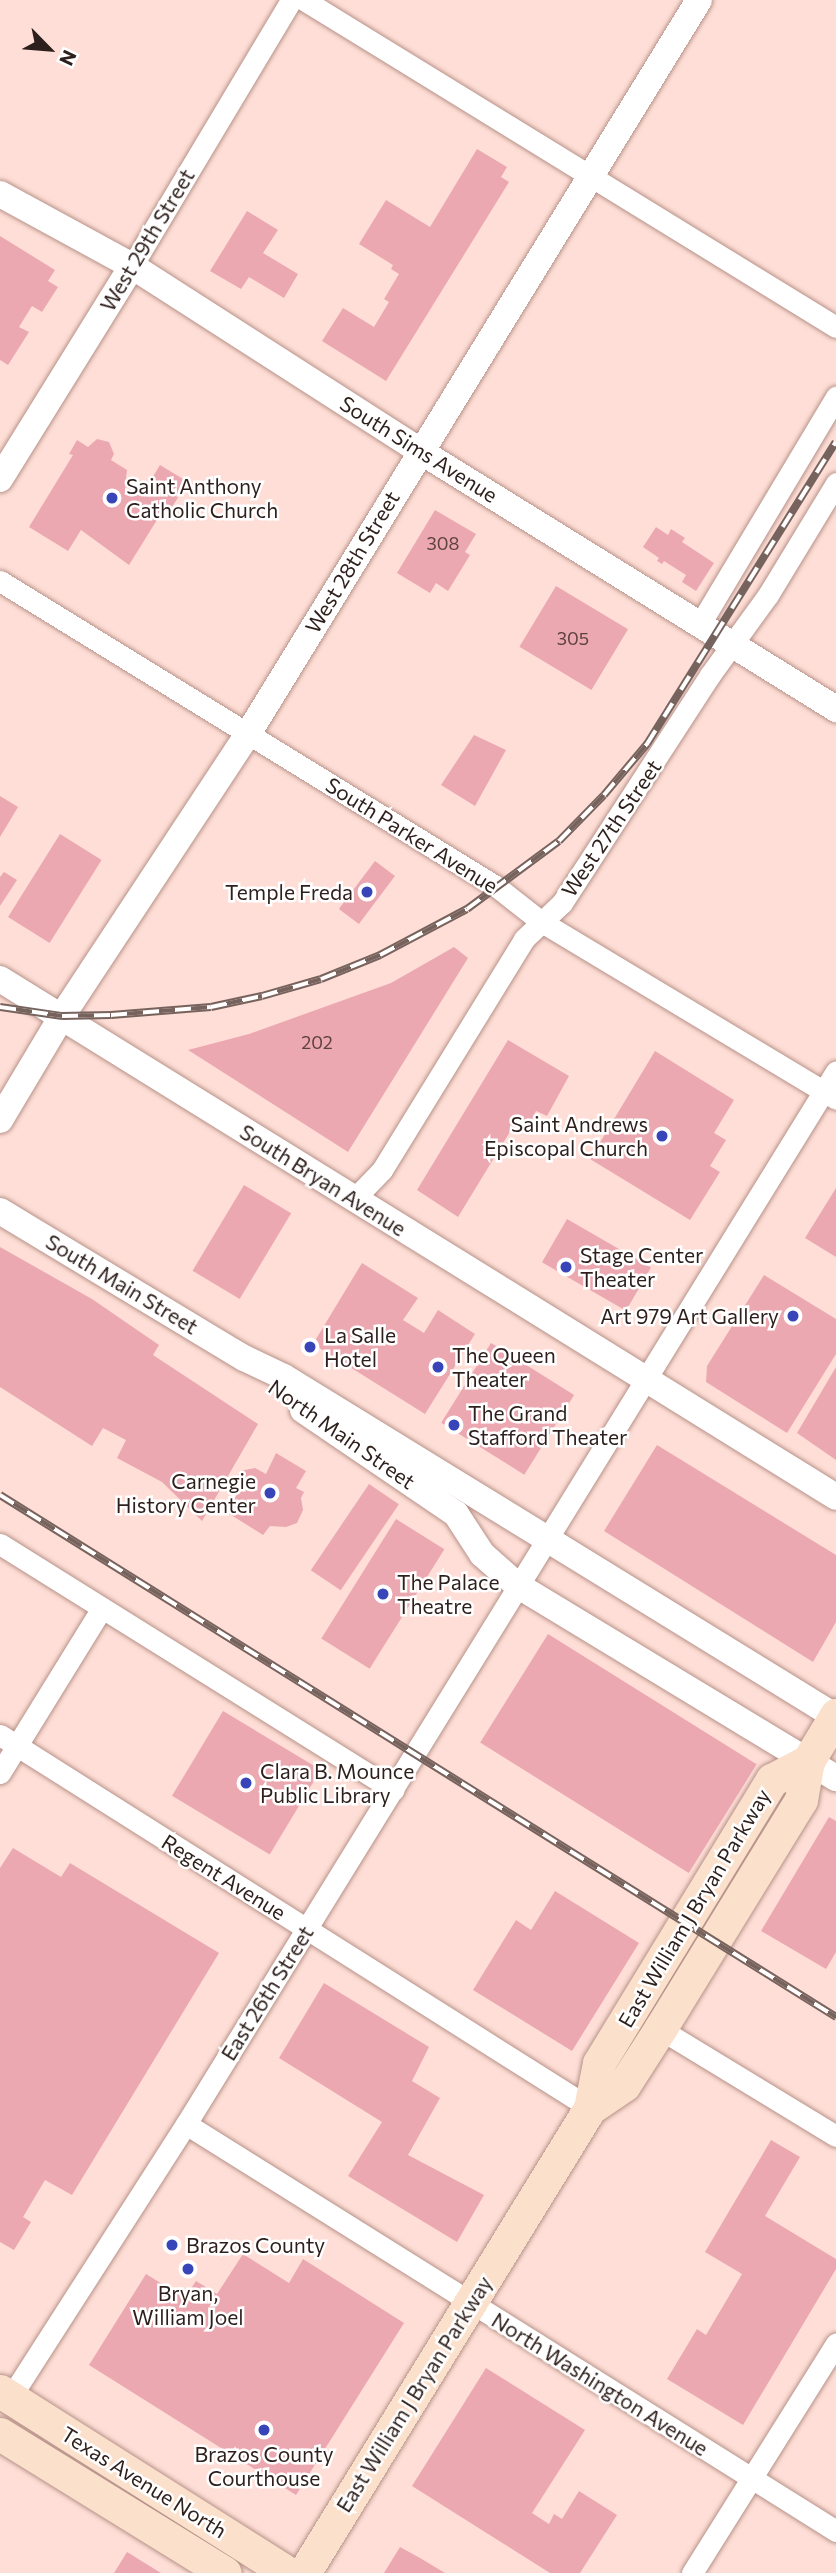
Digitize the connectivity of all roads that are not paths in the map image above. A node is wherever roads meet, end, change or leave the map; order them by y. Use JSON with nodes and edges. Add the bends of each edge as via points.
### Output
{"nodes":[{"id":1,"x":291,"y":0,"type":"edge"},
{"id":2,"x":304,"y":0,"type":"edge"},
{"id":3,"x":699,"y":0,"type":"edge"},
{"id":4,"x":592,"y":177,"type":"junction"},
{"id":5,"x":0,"y":194,"type":"edge"},
{"id":6,"x":132,"y":266,"type":"junction"},
{"id":7,"x":836,"y":327,"type":"edge"},
{"id":8,"x":836,"y":397,"type":"edge"},
{"id":9,"x":420,"y":451,"type":"junction"},
{"id":10,"x":0,"y":479,"type":"edge"},
{"id":11,"x":836,"y":483,"type":"edge"},
{"id":12,"x":0,"y":581,"type":"edge"},
{"id":13,"x":699,"y":624,"type":"junction"},
{"id":14,"x":731,"y":644,"type":"junction"},
{"id":15,"x":836,"y":709,"type":"edge"},
{"id":16,"x":248,"y":734,"type":"junction"},
{"id":17,"x":540,"y":921,"type":"junction"},
{"id":18,"x":0,"y":979,"type":"edge"},
{"id":19,"x":62,"y":1016,"type":"junction"},
{"id":20,"x":836,"y":1071,"type":"edge"},
{"id":21,"x":830,"y":1095,"type":"edge"},
{"id":22,"x":0,"y":1120,"type":"edge"},
{"id":23,"x":354,"y":1199,"type":"junction"},
{"id":24,"x":0,"y":1210,"type":"edge"},
{"id":25,"x":244,"y":1358,"type":"junction"},
{"id":26,"x":645,"y":1381,"type":"junction"},
{"id":27,"x":836,"y":1497,"type":"edge"},
{"id":28,"x":545,"y":1540,"type":"junction"},
{"id":29,"x":0,"y":1544,"type":"edge"},
{"id":30,"x":517,"y":1584,"type":"junction"},
{"id":31,"x":102,"y":1608,"type":"junction"},
{"id":32,"x":836,"y":1716,"type":"edge"},
{"id":33,"x":9,"y":1740,"type":"edge"},
{"id":34,"x":808,"y":1761,"type":"junction"},
{"id":35,"x":0,"y":1773,"type":"edge"},
{"id":36,"x":836,"y":1778,"type":"edge"},
{"id":37,"x":393,"y":1790,"type":"junction"},
{"id":38,"x":306,"y":1929,"type":"junction"},
{"id":39,"x":660,"y":2029,"type":"junction"},
{"id":40,"x":590,"y":2108,"type":"junction"},
{"id":41,"x":186,"y":2124,"type":"junction"},
{"id":42,"x":836,"y":2136,"type":"edge"},
{"id":43,"x":470,"y":2302,"type":"junction"},
{"id":44,"x":836,"y":2343,"type":"edge"},
{"id":45,"x":5,"y":2395,"type":"edge"},
{"id":46,"x":0,"y":2434,"type":"edge"},
{"id":47,"x":751,"y":2479,"type":"junction"},
{"id":48,"x":836,"y":2531,"type":"edge"},
{"id":49,"x":225,"y":2573,"type":"edge"},
{"id":50,"x":288,"y":2573,"type":"edge"},
{"id":51,"x":303,"y":2573,"type":"edge"},
{"id":52,"x":692,"y":2573,"type":"edge"}],
"edges":[{"from":1,"to":6,"type":"street","name":"West 29th Street"},
{"from":2,"to":4,"type":"street"},
{"from":3,"to":4,"type":"street","name":"West 28th Street"},
{"from":4,"to":7,"type":"street"},
{"from":4,"to":9,"type":"street","name":"West 28th Street"},
{"from":5,"to":6,"type":"street","name":"South Sims Avenue"},
{"from":6,"to":9,"type":"street","name":"South Sims Avenue"},
{"from":6,"to":10,"type":"street","name":"West 29th Street"},
{"from":8,"to":13,"type":"street"},
{"from":9,"to":13,"type":"street","name":"South Sims Avenue"},
{"from":9,"to":16,"type":"street","name":"West 28th Street"},
{"from":11,"to":14,"type":"street","name":"West 27th Street","via":[[768,595]]},
{"from":12,"to":16,"type":"street","name":"South Parker Avenue"},
{"from":13,"to":14,"type":"street","name":"South Sims Avenue"},
{"from":14,"to":15,"type":"street","name":"South Sims Avenue"},
{"from":14,"to":17,"type":"street","name":"West 27th Street","via":[[562,903]]},
{"from":16,"to":17,"type":"street","name":"South Parker Avenue","via":[[497,887]]},
{"from":16,"to":19,"type":"street","name":"West 28th Street"},
{"from":17,"to":21,"type":"street","name":"South Parker Avenue"},
{"from":17,"to":23,"type":"street","name":"West 27th Street","via":[[524,939],[382,1170]]},
{"from":18,"to":19,"type":"street","name":"South Bryan Avenue"},
{"from":19,"to":22,"type":"street","name":"West 28th Street"},
{"from":19,"to":23,"type":"street","name":"South Bryan Avenue"},
{"from":20,"to":21,"type":"street","name":"East 26th Street"},
{"from":21,"to":26,"type":"street","name":"East 26th Street"},
{"from":23,"to":26,"type":"street","name":"South Bryan Avenue"},
{"from":24,"to":25,"type":"street","name":"South Main Street"},
{"from":25,"to":28,"type":"street","name":"North Main Street","via":[[284,1377]]},
{"from":25,"to":30,"type":"street","name":"North Main Street","via":[[272,1388],[456,1514],[482,1554]]},
{"from":26,"to":27,"type":"street","name":"South Bryan Avenue"},
{"from":26,"to":28,"type":"street","name":"East 26th Street"},
{"from":28,"to":30,"type":"street","name":"East 26th Street"},
{"from":28,"to":32,"type":"street","name":"North Main Street"},
{"from":29,"to":31,"type":"street"},
{"from":30,"to":34,"type":"street","name":"North Main Street"},
{"from":30,"to":37,"type":"street","name":"East 26th Street"},
{"from":31,"to":33,"type":"street"},
{"from":31,"to":37,"type":"street"},
{"from":32,"to":34,"type":"main road"},
{"from":33,"to":35,"type":"street"},
{"from":33,"to":38,"type":"street","name":"Regent Avenue"},
{"from":34,"to":36,"type":"street","name":"North Main Street"},
{"from":34,"to":39,"type":"main road","name":"East William J Bryan Parkway","via":[[801,1800]]},
{"from":34,"to":40,"type":"main road","name":"East William J Bryan Parkway","via":[[772,1780],[599,2063]]},
{"from":37,"to":38,"type":"street","name":"East 26th Street"},
{"from":38,"to":40,"type":"street","name":"Regent Avenue"},
{"from":38,"to":41,"type":"street","name":"East 26th Street"},
{"from":39,"to":40,"type":"main road","name":"East William J Bryan Parkway","via":[[624,2085]]},
{"from":39,"to":42,"type":"street"},
{"from":40,"to":43,"type":"main road","name":"East William J Bryan Parkway"},
{"from":41,"to":43,"type":"street","name":"North Washington Avenue"},
{"from":41,"to":45,"type":"street","name":"East 26th Street"},
{"from":43,"to":47,"type":"street","name":"North Washington Avenue"},
{"from":43,"to":51,"type":"main road","name":"East William J Bryan Parkway"},
{"from":44,"to":47,"type":"street"},
{"from":45,"to":50,"type":"main road","name":"Texas Avenue North"},
{"from":46,"to":49,"type":"main road","name":"Texas Avenue North"},
{"from":47,"to":48,"type":"street","name":"North Washington Avenue"},
{"from":47,"to":52,"type":"street"}]}
